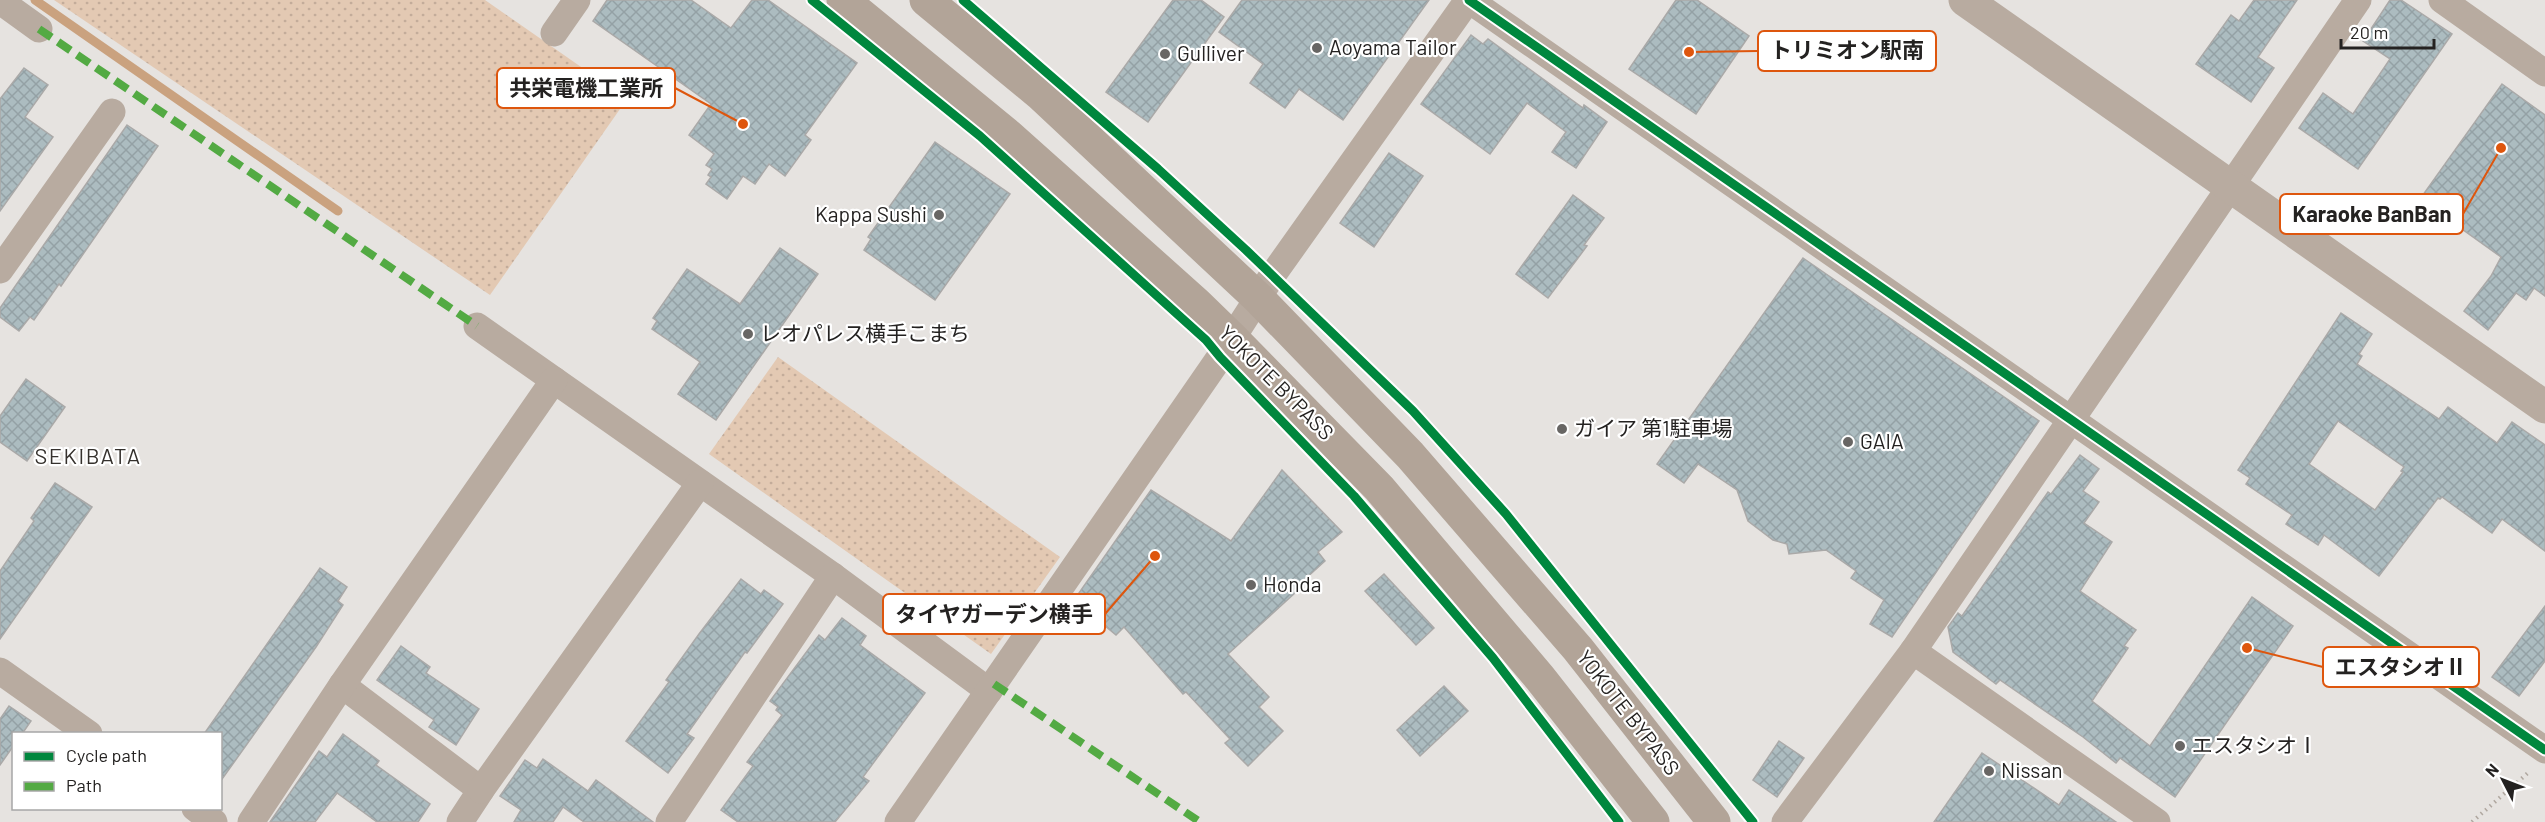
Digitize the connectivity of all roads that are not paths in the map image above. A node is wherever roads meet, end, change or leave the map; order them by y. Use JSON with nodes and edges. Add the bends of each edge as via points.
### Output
{"nodes":[{"id":1,"x":577,"y":0,"type":"edge"},
{"id":2,"x":843,"y":0,"type":"edge"},
{"id":3,"x":926,"y":0,"type":"edge"},
{"id":4,"x":1468,"y":0,"type":"edge"},
{"id":5,"x":1965,"y":0,"type":"edge"},
{"id":6,"x":2358,"y":0,"type":"edge"},
{"id":7,"x":2442,"y":0,"type":"edge"},
{"id":8,"x":0,"y":1,"type":"edge"},
{"id":9,"x":39,"y":29,"type":"dead end"},
{"id":10,"x":554,"y":33,"type":"dead end"},
{"id":11,"x":2545,"y":73,"type":"edge"},
{"id":12,"x":112,"y":112,"type":"dead end"},
{"id":13,"x":2230,"y":187,"type":"junction"},
{"id":14,"x":0,"y":270,"type":"edge"},
{"id":15,"x":1258,"y":298,"type":"junction"},
{"id":16,"x":477,"y":326,"type":"dead end"},
{"id":17,"x":1232,"y":338,"type":"junction"},
{"id":18,"x":554,"y":380,"type":"junction"},
{"id":19,"x":2545,"y":407,"type":"edge"},
{"id":20,"x":2072,"y":419,"type":"junction"},
{"id":21,"x":700,"y":483,"type":"junction"},
{"id":22,"x":833,"y":576,"type":"junction"},
{"id":23,"x":1913,"y":651,"type":"junction"},
{"id":24,"x":0,"y":671,"type":"edge"},
{"id":25,"x":342,"y":686,"type":"junction"},
{"id":26,"x":989,"y":691,"type":"junction"},
{"id":27,"x":86,"y":732,"type":"edge"},
{"id":28,"x":2541,"y":757,"type":"edge"},
{"id":29,"x":481,"y":790,"type":"junction"},
{"id":30,"x":198,"y":810,"type":"edge"},
{"id":31,"x":214,"y":822,"type":"edge"},
{"id":32,"x":251,"y":822,"type":"edge"},
{"id":33,"x":460,"y":822,"type":"edge"},
{"id":34,"x":669,"y":822,"type":"edge"},
{"id":35,"x":898,"y":822,"type":"edge"},
{"id":36,"x":1653,"y":822,"type":"edge"},
{"id":37,"x":1714,"y":822,"type":"edge"},
{"id":38,"x":1785,"y":822,"type":"edge"},
{"id":39,"x":2157,"y":822,"type":"edge"}],
"edges":[{"from":1,"to":10,"type":"street"},
{"from":2,"to":17,"type":"highway","name":"YOKOTE BYPASS","via":[[1009,136]]},
{"from":3,"to":15,"type":"highway","name":"YOKOTE BYPASS","via":[[1040,94]]},
{"from":4,"to":15,"type":"street"},
{"from":4,"to":20,"type":"street"},
{"from":5,"to":13,"type":"street"},
{"from":6,"to":13,"type":"street"},
{"from":7,"to":11,"type":"street"},
{"from":8,"to":9,"type":"street"},
{"from":12,"to":14,"type":"street"},
{"from":13,"to":19,"type":"street"},
{"from":13,"to":20,"type":"street"},
{"from":15,"to":17,"type":"street"},
{"from":15,"to":37,"type":"highway","name":"YOKOTE BYPASS","via":[[1410,455],[1525,586]]},
{"from":16,"to":18,"type":"street"},
{"from":17,"to":26,"type":"street"},
{"from":17,"to":36,"type":"highway","name":"YOKOTE BYPASS","via":[[1379,488],[1540,678]]},
{"from":18,"to":21,"type":"street"},
{"from":18,"to":25,"type":"street"},
{"from":20,"to":23,"type":"street"},
{"from":20,"to":28,"type":"street"},
{"from":21,"to":22,"type":"street"},
{"from":21,"to":29,"type":"street"},
{"from":22,"to":26,"type":"street"},
{"from":22,"to":34,"type":"street"},
{"from":23,"to":38,"type":"street"},
{"from":23,"to":39,"type":"street"},
{"from":24,"to":27,"type":"street"},
{"from":25,"to":29,"type":"street"},
{"from":25,"to":32,"type":"street"},
{"from":26,"to":35,"type":"street"},
{"from":29,"to":33,"type":"street"},
{"from":30,"to":31,"type":"street"}]}
